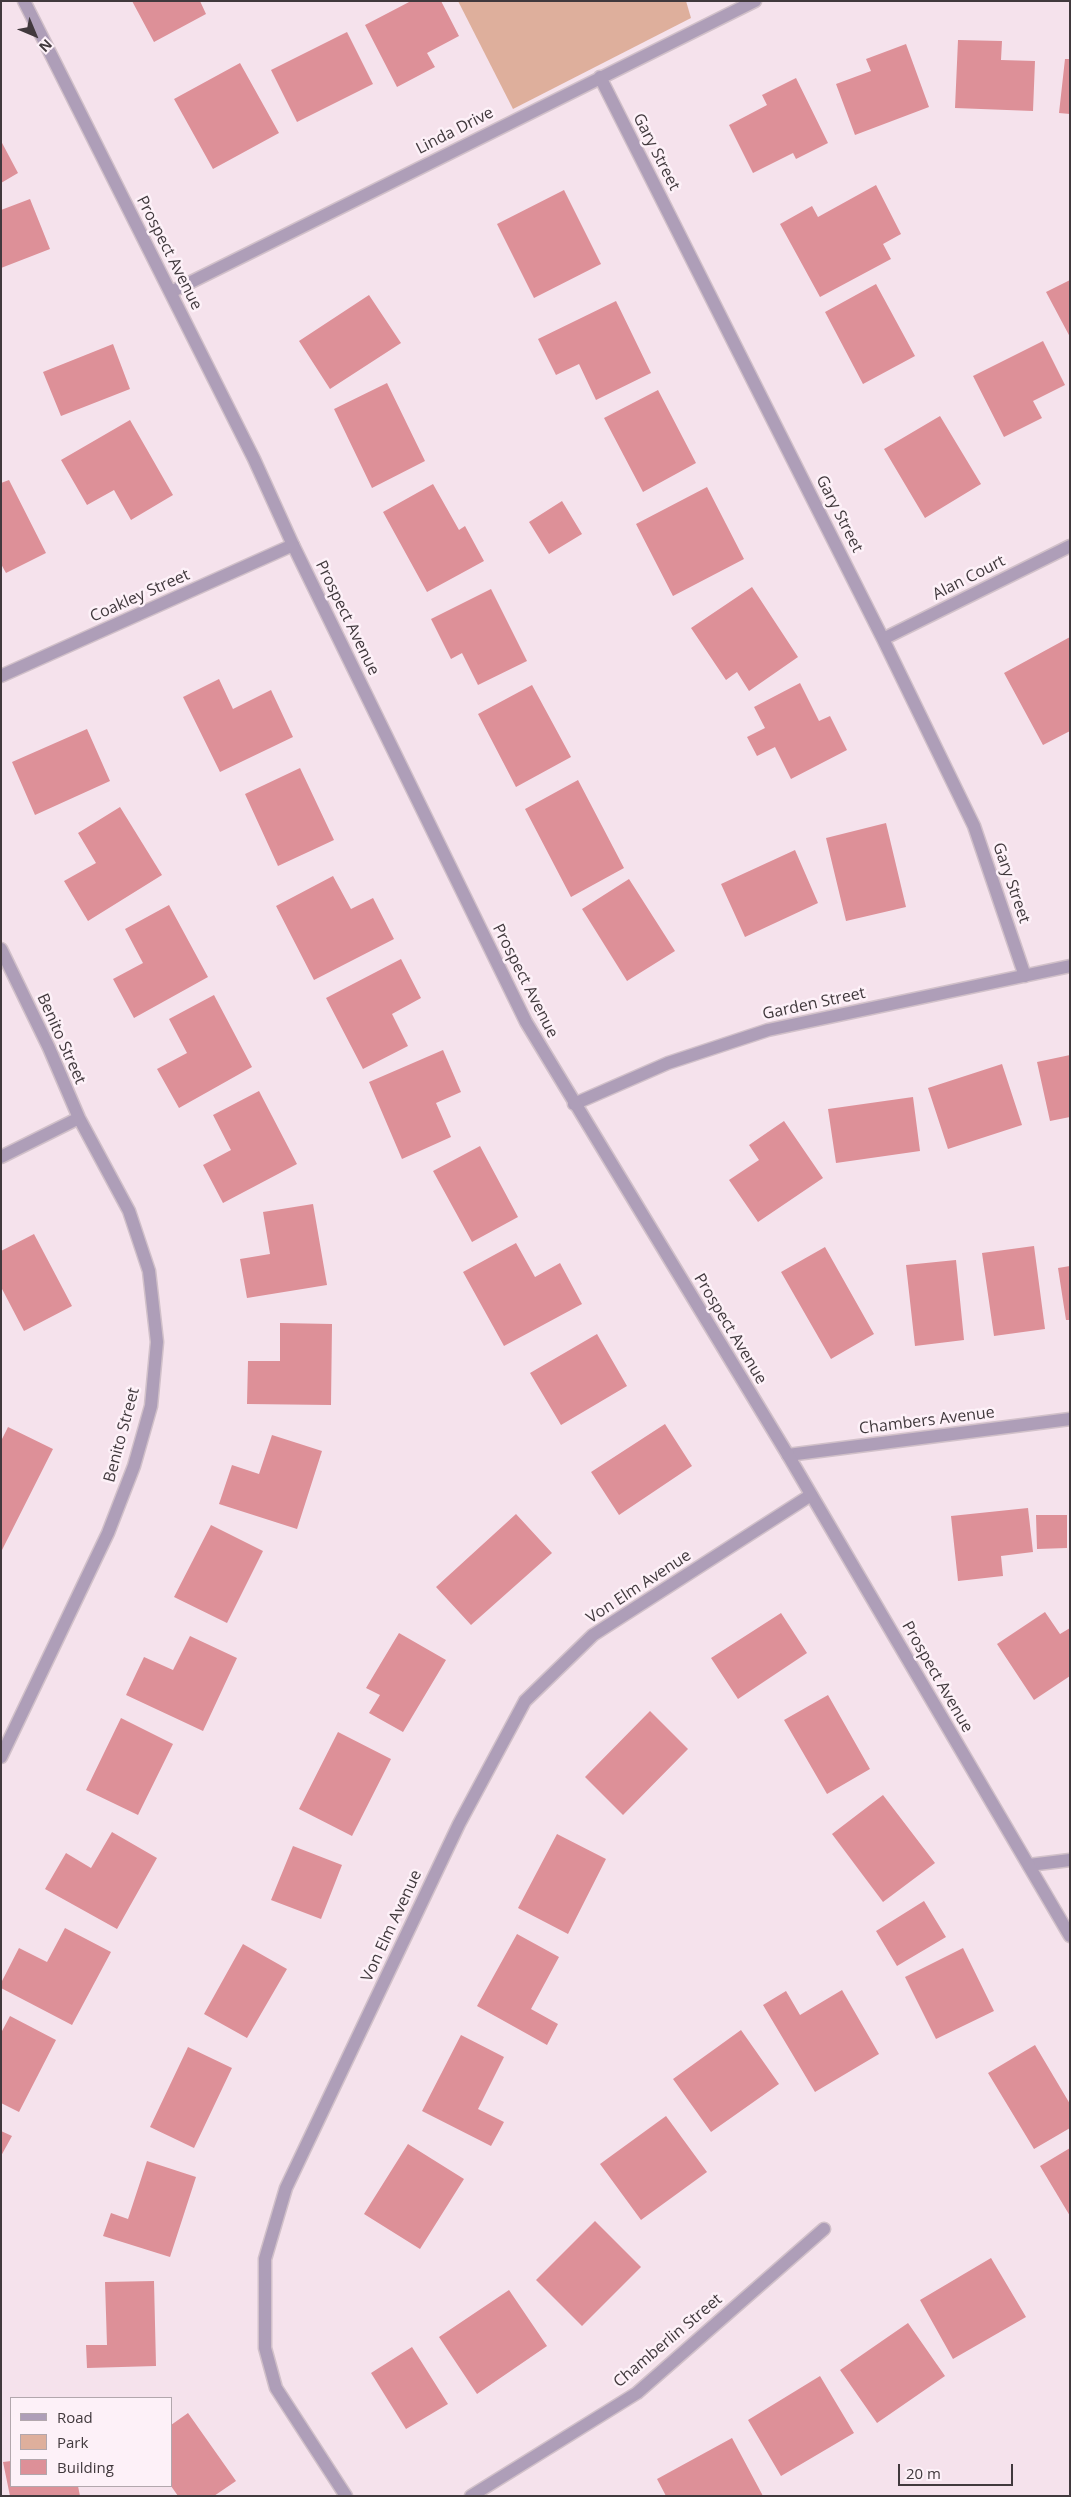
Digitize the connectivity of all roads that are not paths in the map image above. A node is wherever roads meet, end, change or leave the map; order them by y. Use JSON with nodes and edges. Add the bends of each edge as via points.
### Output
{"nodes":[{"id":1,"x":24,"y":1,"type":"edge"},
{"id":2,"x":755,"y":1,"type":"edge"},
{"id":3,"x":600,"y":77,"type":"junction"},
{"id":4,"x":171,"y":292,"type":"junction"},
{"id":5,"x":293,"y":545,"type":"junction"},
{"id":6,"x":1070,"y":546,"type":"edge"},
{"id":7,"x":883,"y":639,"type":"junction"},
{"id":8,"x":1,"y":676,"type":"edge"},
{"id":9,"x":1,"y":949,"type":"edge"},
{"id":10,"x":1070,"y":966,"type":"edge"},
{"id":11,"x":1025,"y":976,"type":"junction"},
{"id":12,"x":574,"y":1104,"type":"junction"},
{"id":13,"x":79,"y":1118,"type":"junction"},
{"id":14,"x":1,"y":1156,"type":"edge"},
{"id":15,"x":1070,"y":1418,"type":"edge"},
{"id":16,"x":788,"y":1455,"type":"junction"},
{"id":17,"x":811,"y":1495,"type":"junction"},
{"id":18,"x":1,"y":1757,"type":"edge"},
{"id":19,"x":1070,"y":1860,"type":"edge"},
{"id":20,"x":1029,"y":1865,"type":"junction"},
{"id":21,"x":1070,"y":1936,"type":"edge"},
{"id":22,"x":824,"y":2228,"type":"dead end"},
{"id":23,"x":346,"y":2496,"type":"edge"},
{"id":24,"x":471,"y":2496,"type":"edge"}],
"edges":[{"from":1,"to":4,"type":"street","name":"Prospect Avenue"},
{"from":2,"to":3,"type":"street","name":"Linda Drive"},
{"from":3,"to":4,"type":"street","name":"Linda Drive"},
{"from":3,"to":7,"type":"street","name":"Gary Street"},
{"from":4,"to":5,"type":"street","name":"Prospect Avenue"},
{"from":5,"to":8,"type":"street","name":"Coakley Street"},
{"from":5,"to":12,"type":"street","name":"Prospect Avenue","via":[[526,1022]]},
{"from":6,"to":7,"type":"street","name":"Alan Court"},
{"from":7,"to":11,"type":"street","name":"Gary Street","via":[[974,826]]},
{"from":9,"to":13,"type":"street","name":"Benito Street"},
{"from":10,"to":11,"type":"street","name":"Garden Street"},
{"from":11,"to":12,"type":"street","name":"Garden Street","via":[[768,1030],[668,1063]]},
{"from":12,"to":16,"type":"street","name":"Prospect Avenue"},
{"from":13,"to":14,"type":"street"},
{"from":13,"to":18,"type":"street","name":"Benito Street","via":[[129,1211],[149,1271],[157,1342],[150,1406],[134,1466],[108,1533]]},
{"from":15,"to":16,"type":"street","name":"Chambers Avenue"},
{"from":16,"to":17,"type":"street","name":"Prospect Avenue"},
{"from":17,"to":20,"type":"street","name":"Prospect Avenue"},
{"from":17,"to":23,"type":"street","name":"Von Elm Avenue","via":[[593,1634],[525,1701],[459,1824],[286,2188],[265,2259],[265,2348],[276,2388]]},
{"from":19,"to":20,"type":"street"},
{"from":20,"to":21,"type":"street","name":"Prospect Avenue"},
{"from":22,"to":24,"type":"street","name":"Chamberlin Street","via":[[636,2393]]}]}
